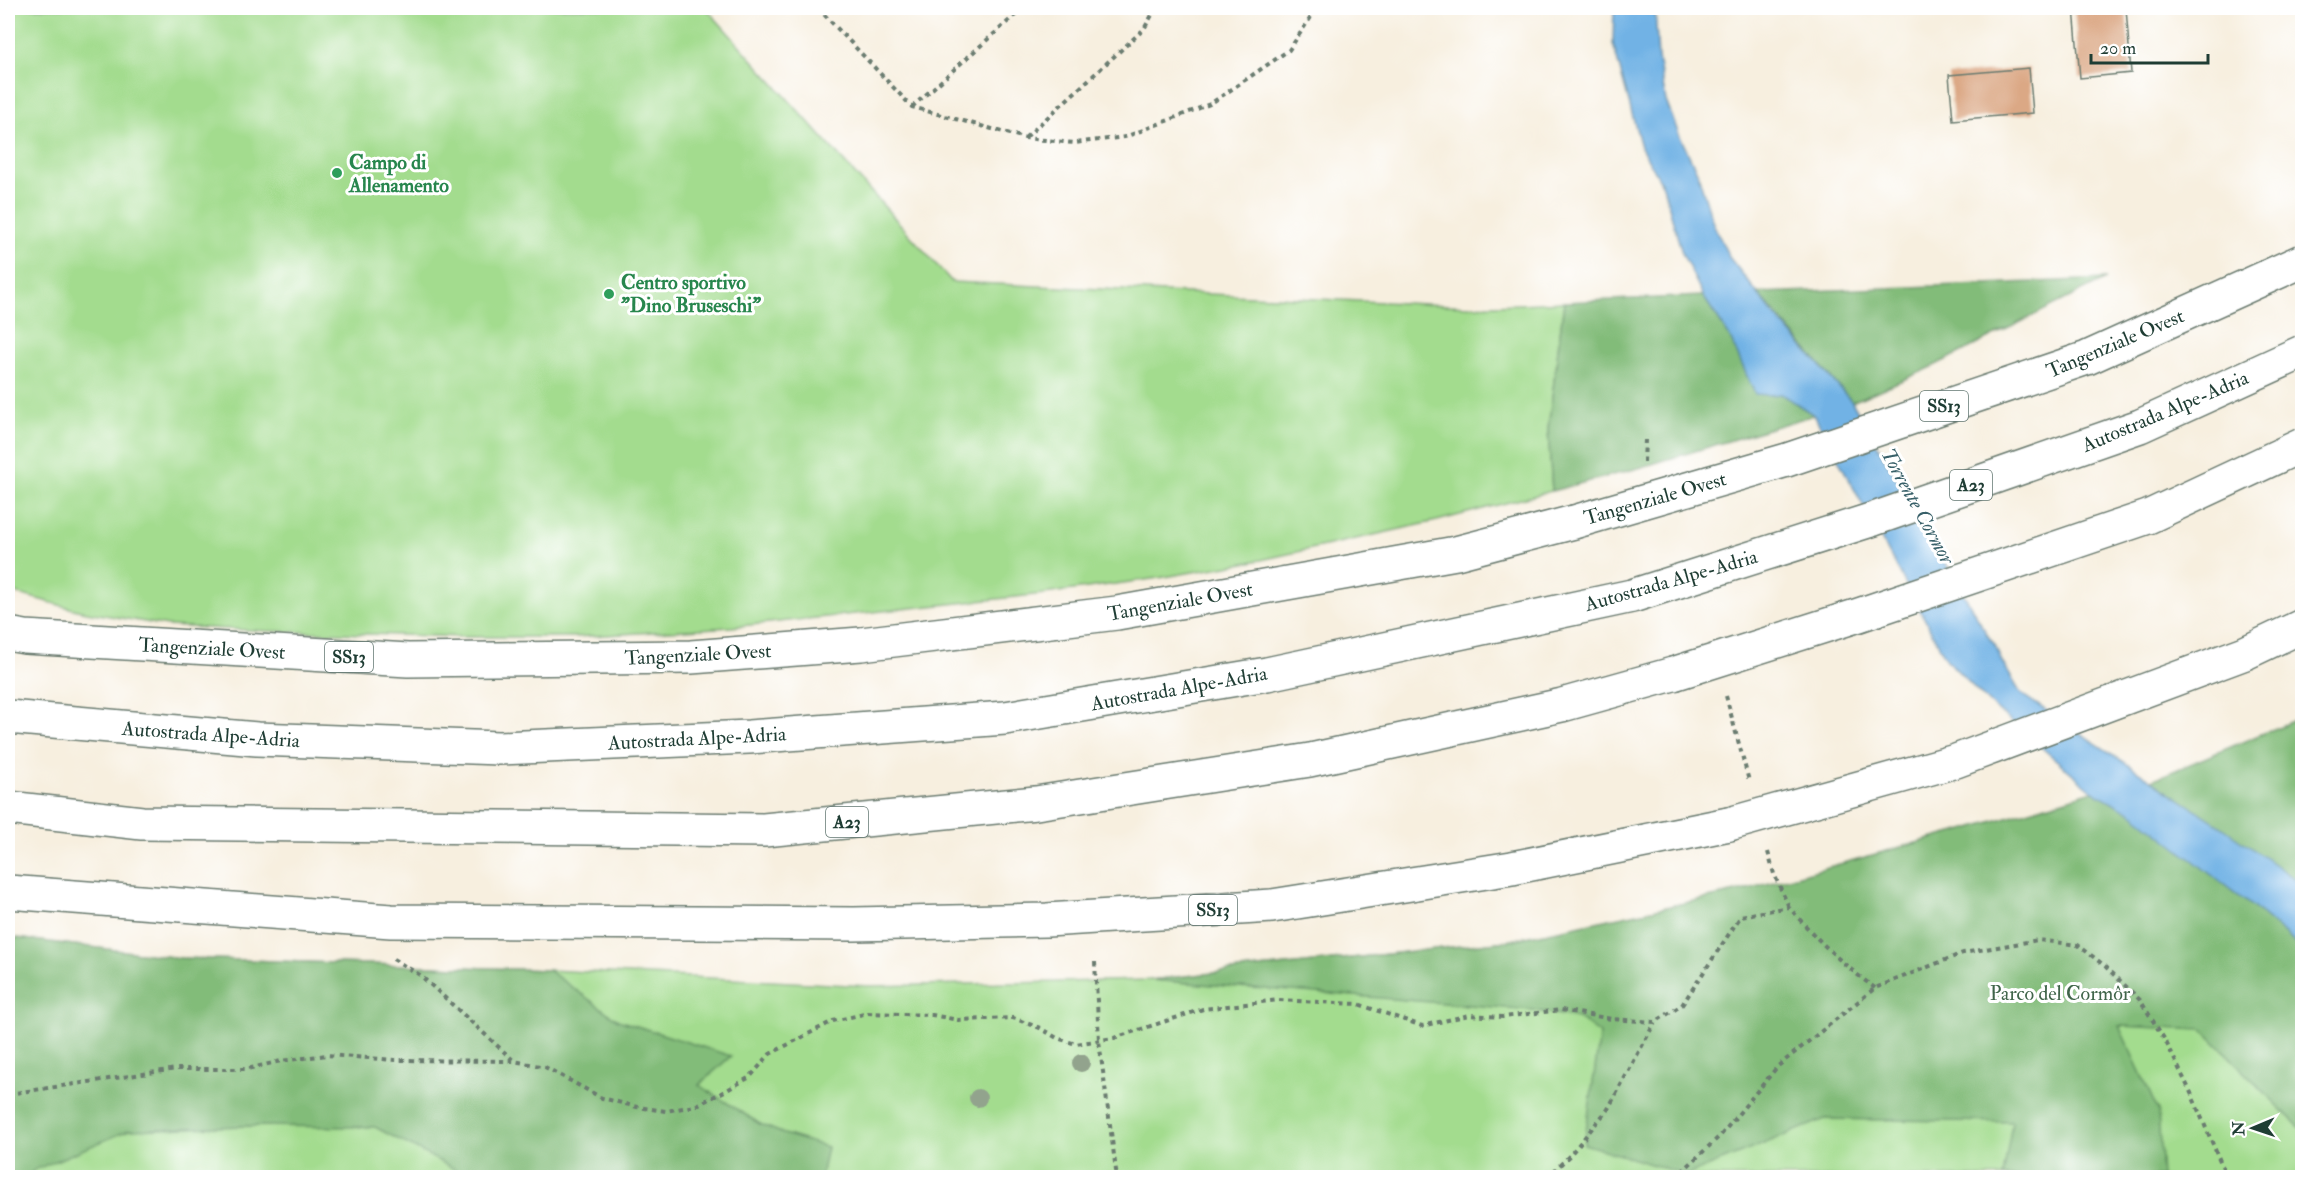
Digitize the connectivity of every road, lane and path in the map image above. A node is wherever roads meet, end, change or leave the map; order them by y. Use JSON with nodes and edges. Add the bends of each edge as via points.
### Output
{"nodes":[{"id":1,"x":818,"y":8,"type":"edge"},
{"id":2,"x":1023,"y":8,"type":"edge"},
{"id":3,"x":1156,"y":8,"type":"edge"},
{"id":4,"x":1317,"y":8,"type":"edge"},
{"id":5,"x":912,"y":107,"type":"junction"},
{"id":6,"x":1025,"y":138,"type":"junction"},
{"id":7,"x":2302,"y":261,"type":"edge"},
{"id":8,"x":2302,"y":352,"type":"edge"},
{"id":9,"x":2302,"y":445,"type":"edge"},
{"id":10,"x":2302,"y":626,"type":"edge"},
{"id":11,"x":8,"y":634,"type":"edge"},
{"id":12,"x":8,"y":717,"type":"edge"},
{"id":13,"x":8,"y":808,"type":"edge"},
{"id":14,"x":8,"y":892,"type":"edge"},
{"id":15,"x":386,"y":955,"type":"dead end"},
{"id":16,"x":1095,"y":962,"type":"dead end"},
{"id":17,"x":1875,"y":988,"type":"junction"},
{"id":18,"x":1655,"y":1022,"type":"junction"},
{"id":19,"x":1099,"y":1041,"type":"junction"},
{"id":20,"x":513,"y":1061,"type":"junction"},
{"id":21,"x":8,"y":1094,"type":"edge"},
{"id":22,"x":1117,"y":1178,"type":"edge"},
{"id":23,"x":1547,"y":1178,"type":"edge"},
{"id":24,"x":1676,"y":1178,"type":"edge"},
{"id":25,"x":2223,"y":1178,"type":"edge"}],
"edges":[{"from":1,"to":5,"type":"path"},
{"from":2,"to":5,"type":"path"},
{"from":3,"to":6,"type":"path","via":[[1144,29]]},
{"from":4,"to":6,"type":"path","via":[[1289,50],[1210,104],[1125,137],[1074,143]]},
{"from":5,"to":6,"type":"path"},
{"from":7,"to":11,"type":"highway","name":"Tangenziale Ovest","number":"SS13","bridge":true,"via":[[2086,358],[1787,460],[1456,553],[1117,613],[861,644],[703,657],[408,660]]},
{"from":8,"to":12,"type":"highway","name":"Autostrada Alpe-Adria","number":"A23","bridge":true,"via":[[2140,426],[1874,519],[1632,596],[1267,674],[1005,718],[749,737],[499,748],[257,739]]},
{"from":9,"to":13,"type":"highway","number":"A23","bridge":true,"via":[[2148,518],[1859,615],[1562,705],[1310,760],[1036,803],[764,830],[142,823]]},
{"from":10,"to":14,"type":"highway","number":"SS13","bridge":true,"via":[[2245,653],[1956,761],[1729,824],[1512,868],[1272,906],[1047,920],[854,924],[391,921]]},
{"from":15,"to":20,"type":"path","via":[[420,975]]},
{"from":16,"to":19,"type":"path"},
{"from":17,"to":18,"type":"path","via":[[1847,968],[1789,907],[1741,916],[1682,1005]]},
{"from":17,"to":24,"type":"path","via":[[1778,1066],[1721,1135]]},
{"from":17,"to":25,"type":"path","via":[[1963,953],[2038,940],[2078,945],[2140,1000],[2153,1020],[2191,1093],[2223,1168]]},
{"from":18,"to":19,"type":"path","via":[[1561,1010],[1503,1017],[1469,1015],[1422,1026],[1358,1004],[1279,1000],[1203,1009]]},
{"from":18,"to":23,"type":"path","via":[[1608,1109]]},
{"from":19,"to":20,"type":"path","via":[[1076,1044],[1013,1018],[958,1020],[867,1013],[833,1021],[770,1054],[750,1077],[695,1106],[666,1111],[602,1098],[545,1067]]},
{"from":19,"to":22,"type":"path"},
{"from":20,"to":21,"type":"path","via":[[327,1055],[247,1069],[176,1069]]}]}
